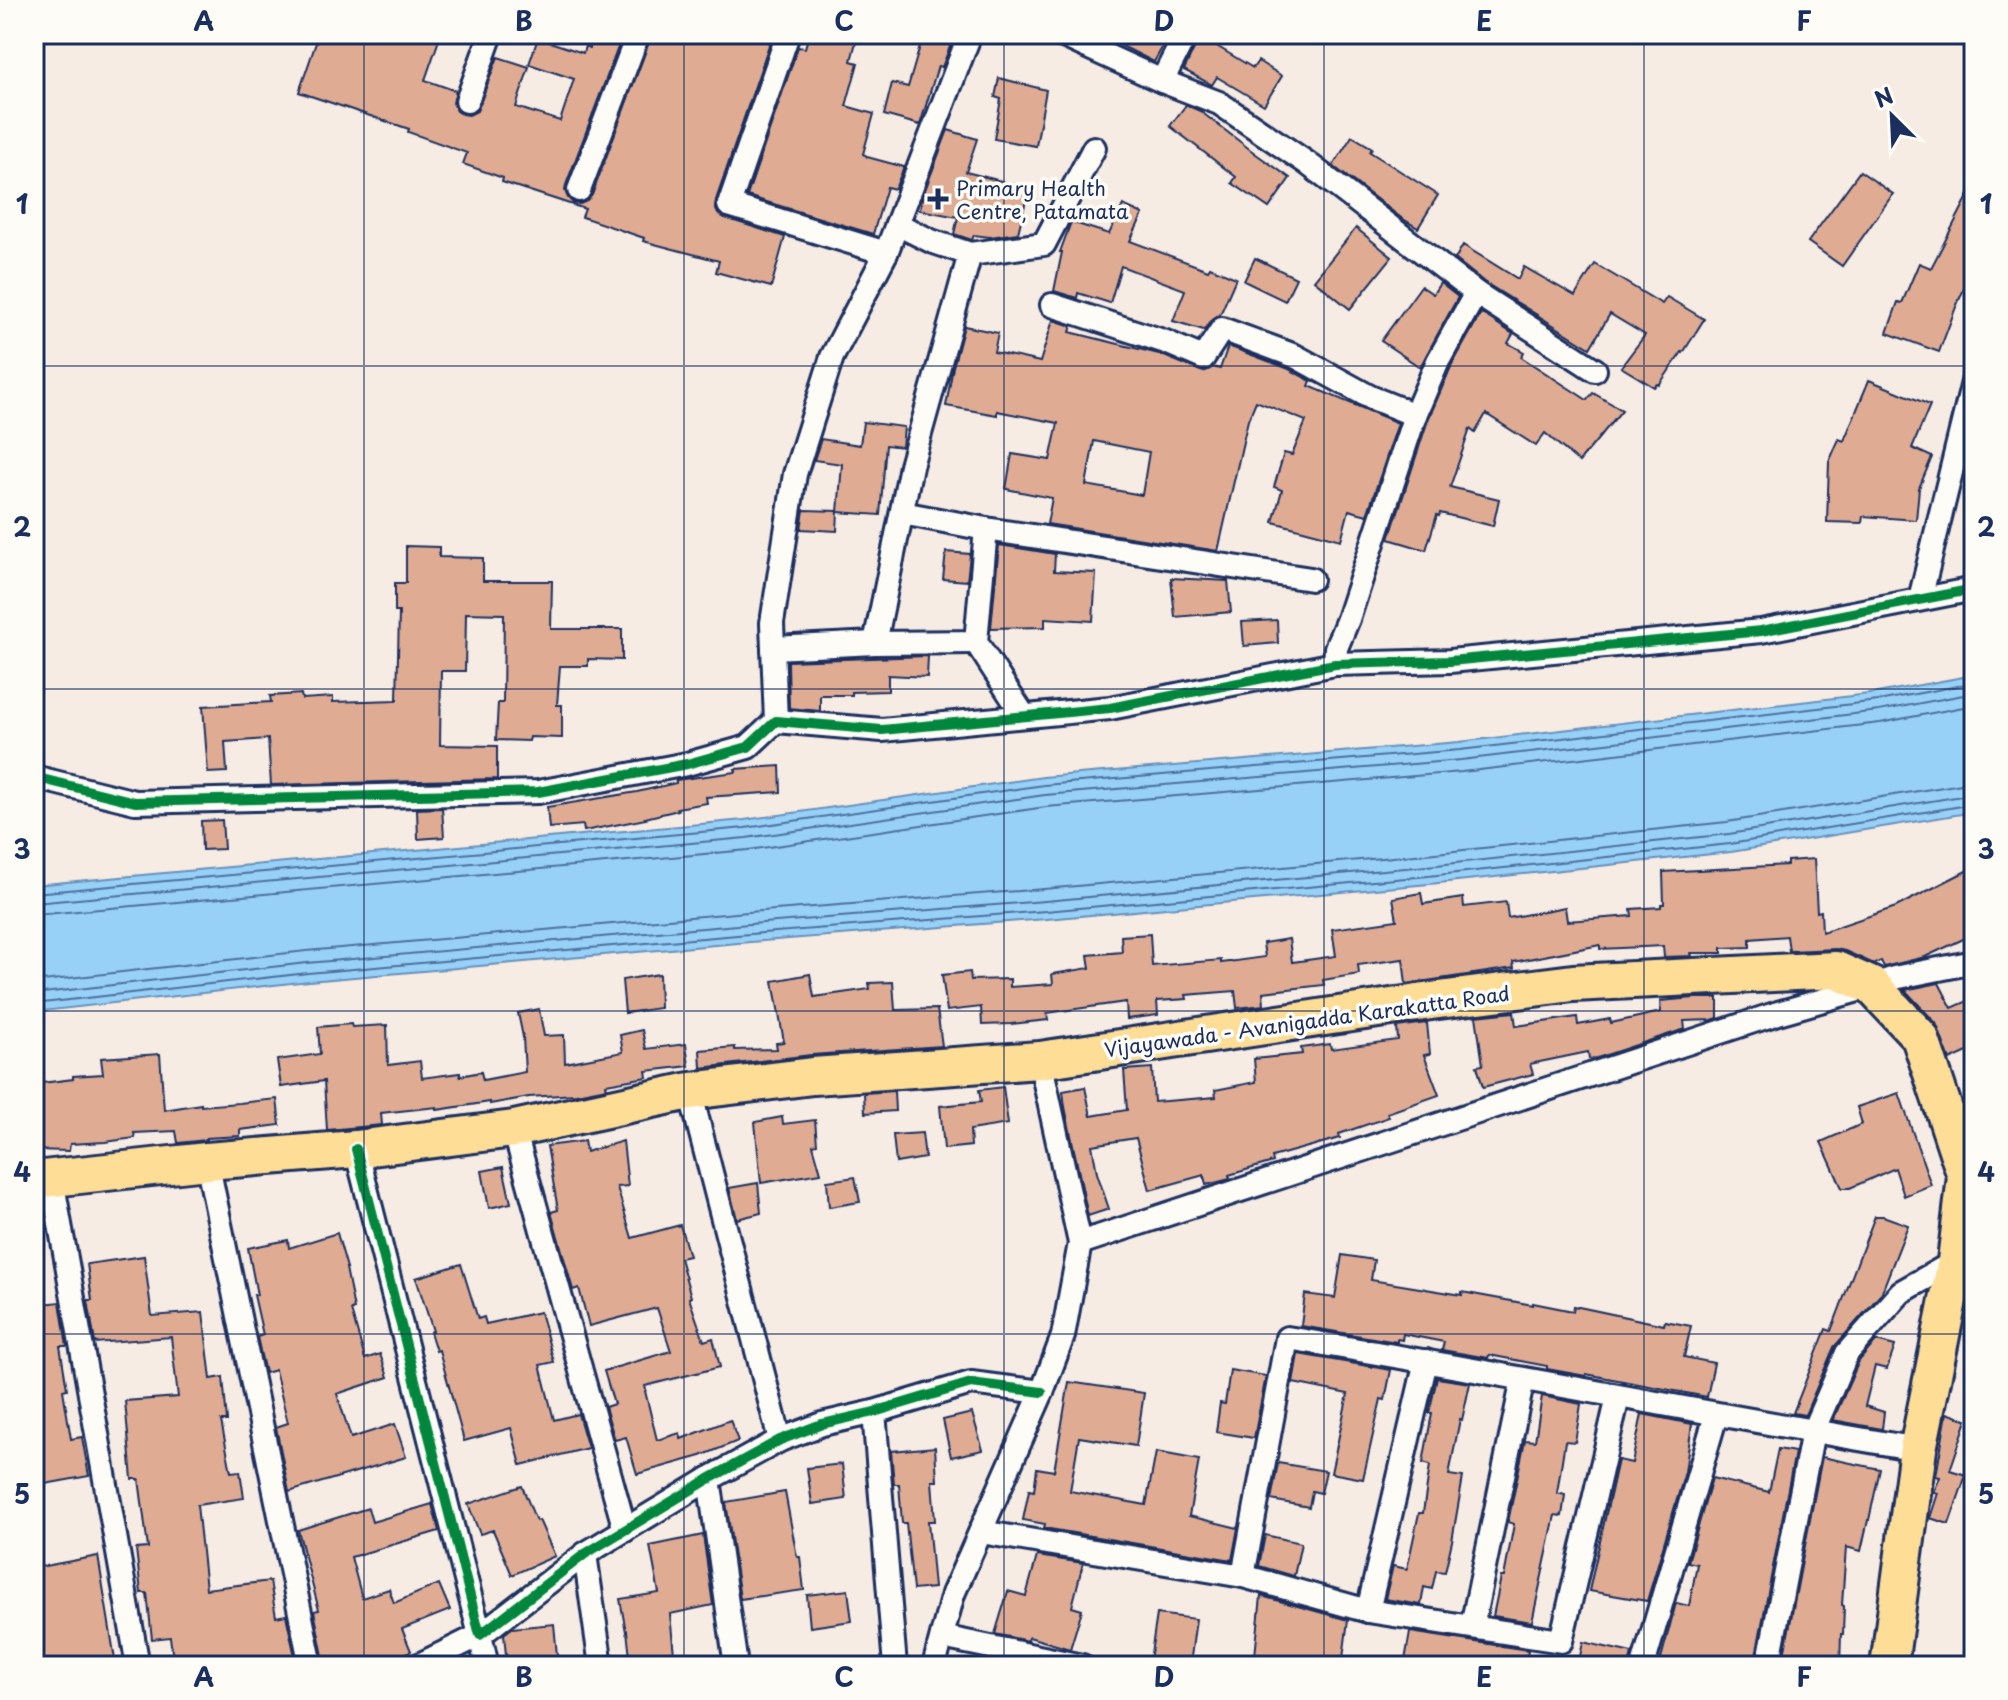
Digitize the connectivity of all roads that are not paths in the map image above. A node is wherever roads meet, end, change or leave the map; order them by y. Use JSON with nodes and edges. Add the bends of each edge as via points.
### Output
{"nodes":[{"id":1,"x":491,"y":34,"type":"edge"},
{"id":2,"x":638,"y":34,"type":"edge"},
{"id":3,"x":788,"y":34,"type":"edge"},
{"id":4,"x":970,"y":34,"type":"edge"},
{"id":5,"x":1059,"y":34,"type":"edge"},
{"id":6,"x":1186,"y":34,"type":"edge"},
{"id":7,"x":1162,"y":81,"type":"junction"},
{"id":8,"x":467,"y":101,"type":"dead end"},
{"id":9,"x":1094,"y":148,"type":"dead end"},
{"id":10,"x":579,"y":190,"type":"dead end"},
{"id":11,"x":897,"y":224,"type":"junction"},
{"id":12,"x":886,"y":253,"type":"junction"},
{"id":13,"x":970,"y":254,"type":"junction"},
{"id":14,"x":1476,"y":293,"type":"junction"},
{"id":15,"x":1052,"y":305,"type":"dead end"},
{"id":16,"x":1595,"y":370,"type":"dead end"},
{"id":17,"x":1974,"y":378,"type":"edge"},
{"id":18,"x":1415,"y":415,"type":"junction"},
{"id":19,"x":902,"y":513,"type":"junction"},
{"id":20,"x":986,"y":529,"type":"junction"},
{"id":21,"x":1311,"y":579,"type":"dead end"},
{"id":22,"x":1974,"y":589,"type":"edge"},
{"id":23,"x":1920,"y":599,"type":"junction"},
{"id":24,"x":976,"y":642,"type":"junction"},
{"id":25,"x":875,"y":643,"type":"junction"},
{"id":26,"x":773,"y":648,"type":"junction"},
{"id":27,"x":1335,"y":664,"type":"junction"},
{"id":28,"x":1024,"y":716,"type":"junction"},
{"id":29,"x":776,"y":721,"type":"junction"},
{"id":30,"x":34,"y":777,"type":"edge"},
{"id":31,"x":1974,"y":962,"type":"edge"},
{"id":32,"x":1872,"y":986,"type":"junction"},
{"id":33,"x":1040,"y":1060,"type":"junction"},
{"id":34,"x":690,"y":1091,"type":"junction"},
{"id":35,"x":514,"y":1129,"type":"junction"},
{"id":36,"x":356,"y":1149,"type":"junction"},
{"id":37,"x":207,"y":1161,"type":"junction"},
{"id":38,"x":43,"y":1179,"type":"edge"},
{"id":39,"x":1080,"y":1243,"type":"junction"},
{"id":40,"x":1956,"y":1261,"type":"junction"},
{"id":41,"x":1426,"y":1361,"type":"junction"},
{"id":42,"x":1523,"y":1379,"type":"junction"},
{"id":43,"x":1042,"y":1392,"type":"junction"},
{"id":44,"x":1618,"y":1397,"type":"junction"},
{"id":45,"x":874,"y":1412,"type":"junction"},
{"id":46,"x":1716,"y":1415,"type":"junction"},
{"id":47,"x":1813,"y":1431,"type":"junction"},
{"id":48,"x":780,"y":1440,"type":"junction"},
{"id":49,"x":1918,"y":1449,"type":"junction"},
{"id":50,"x":709,"y":1479,"type":"junction"},
{"id":51,"x":625,"y":1530,"type":"junction"},
{"id":52,"x":981,"y":1532,"type":"junction"},
{"id":53,"x":585,"y":1554,"type":"junction"},
{"id":54,"x":1243,"y":1576,"type":"junction"},
{"id":55,"x":1368,"y":1611,"type":"junction"},
{"id":56,"x":1472,"y":1626,"type":"junction"},
{"id":57,"x":480,"y":1635,"type":"junction"},
{"id":58,"x":942,"y":1637,"type":"junction"},
{"id":59,"x":138,"y":1666,"type":"edge"},
{"id":60,"x":311,"y":1666,"type":"edge"},
{"id":61,"x":417,"y":1666,"type":"edge"},
{"id":62,"x":487,"y":1666,"type":"edge"},
{"id":63,"x":601,"y":1666,"type":"edge"},
{"id":64,"x":736,"y":1666,"type":"edge"},
{"id":65,"x":895,"y":1666,"type":"edge"},
{"id":66,"x":934,"y":1666,"type":"edge"},
{"id":67,"x":1082,"y":1666,"type":"edge"},
{"id":68,"x":1643,"y":1666,"type":"edge"},
{"id":69,"x":1768,"y":1666,"type":"edge"},
{"id":70,"x":1889,"y":1666,"type":"edge"}],
"edges":[{"from":1,"to":8,"type":"street"},
{"from":2,"to":10,"type":"street"},
{"from":3,"to":12,"type":"street","via":[[729,205]]},
{"from":4,"to":11,"type":"street"},
{"from":5,"to":7,"type":"street"},
{"from":6,"to":7,"type":"street"},
{"from":7,"to":14,"type":"street","via":[[1232,111]]},
{"from":9,"to":13,"type":"street","via":[[1044,244]]},
{"from":11,"to":12,"type":"street"},
{"from":11,"to":13,"type":"street"},
{"from":12,"to":26,"type":"street","via":[[832,357],[795,474],[772,623]]},
{"from":13,"to":19,"type":"street"},
{"from":14,"to":16,"type":"street"},
{"from":14,"to":18,"type":"street"},
{"from":15,"to":18,"type":"street","via":[[1203,358],[1222,329],[1295,356]]},
{"from":17,"to":23,"type":"street"},
{"from":18,"to":27,"type":"street"},
{"from":19,"to":20,"type":"street"},
{"from":19,"to":25,"type":"street"},
{"from":20,"to":21,"type":"street"},
{"from":20,"to":24,"type":"street"},
{"from":22,"to":23,"type":"street"},
{"from":23,"to":27,"type":"street","via":[[1761,631],[1450,661]]},
{"from":24,"to":25,"type":"street"},
{"from":24,"to":28,"type":"street"},
{"from":25,"to":26,"type":"street"},
{"from":26,"to":29,"type":"street"},
{"from":27,"to":28,"type":"street","via":[[1110,708]]},
{"from":28,"to":29,"type":"street","via":[[882,730]]},
{"from":29,"to":30,"type":"street","via":[[748,747],[538,792],[135,802]]},
{"from":31,"to":32,"type":"street"},
{"from":32,"to":33,"type":"main road","name":"Vijayawada - Avanigadda Karakatta Road","via":[[1836,970],[1573,983]]},
{"from":32,"to":39,"type":"street"},
{"from":32,"to":40,"type":"main road","name":"Vijayawada - Avanigadda Karakatta Road","via":[[1920,1037],[1966,1176]]},
{"from":33,"to":34,"type":"main road","name":"Vijayawada - Avanigadda Karakatta Road","via":[[813,1076]]},
{"from":33,"to":39,"type":"street"},
{"from":34,"to":35,"type":"main road","name":"Vijayawada - Avanigadda Karakatta Road"},
{"from":34,"to":48,"type":"street"},
{"from":35,"to":36,"type":"main road","name":"Vijayawada - Avanigadda Karakatta Road"},
{"from":35,"to":51,"type":"street"},
{"from":36,"to":37,"type":"main road","name":"Vijayawada - Avanigadda Karakatta Road"},
{"from":36,"to":57,"type":"street"},
{"from":37,"to":38,"type":"main road","name":"Vijayawada - Avanigadda Karakatta Road"},
{"from":37,"to":60,"type":"street"},
{"from":38,"to":59,"type":"street"},
{"from":39,"to":43,"type":"street","via":[[1063,1336]]},
{"from":40,"to":47,"type":"street","via":[[1901,1292],[1847,1353]]},
{"from":40,"to":49,"type":"main road","name":"Vijayawada - Avanigadda Karakatta Road"},
{"from":41,"to":42,"type":"street"},
{"from":41,"to":54,"type":"street","via":[[1287,1338]]},
{"from":41,"to":55,"type":"street"},
{"from":42,"to":44,"type":"street"},
{"from":42,"to":56,"type":"street"},
{"from":43,"to":45,"type":"street","via":[[971,1383]]},
{"from":43,"to":52,"type":"street"},
{"from":44,"to":46,"type":"street"},
{"from":44,"to":56,"type":"street","via":[[1561,1641]]},
{"from":45,"to":48,"type":"street"},
{"from":45,"to":65,"type":"street"},
{"from":46,"to":47,"type":"street"},
{"from":46,"to":68,"type":"street"},
{"from":47,"to":49,"type":"street"},
{"from":47,"to":69,"type":"street"},
{"from":48,"to":50,"type":"street"},
{"from":49,"to":70,"type":"main road","name":"Vijayawada - Avanigadda Karakatta Road"},
{"from":50,"to":51,"type":"street"},
{"from":50,"to":64,"type":"street"},
{"from":51,"to":53,"type":"street"},
{"from":52,"to":54,"type":"street"},
{"from":52,"to":58,"type":"street","via":[[953,1594]]},
{"from":53,"to":57,"type":"street"},
{"from":53,"to":63,"type":"street"},
{"from":54,"to":55,"type":"street"},
{"from":55,"to":56,"type":"street"},
{"from":57,"to":61,"type":"street"},
{"from":57,"to":62,"type":"street"},
{"from":58,"to":66,"type":"street"},
{"from":58,"to":67,"type":"street"}]}
